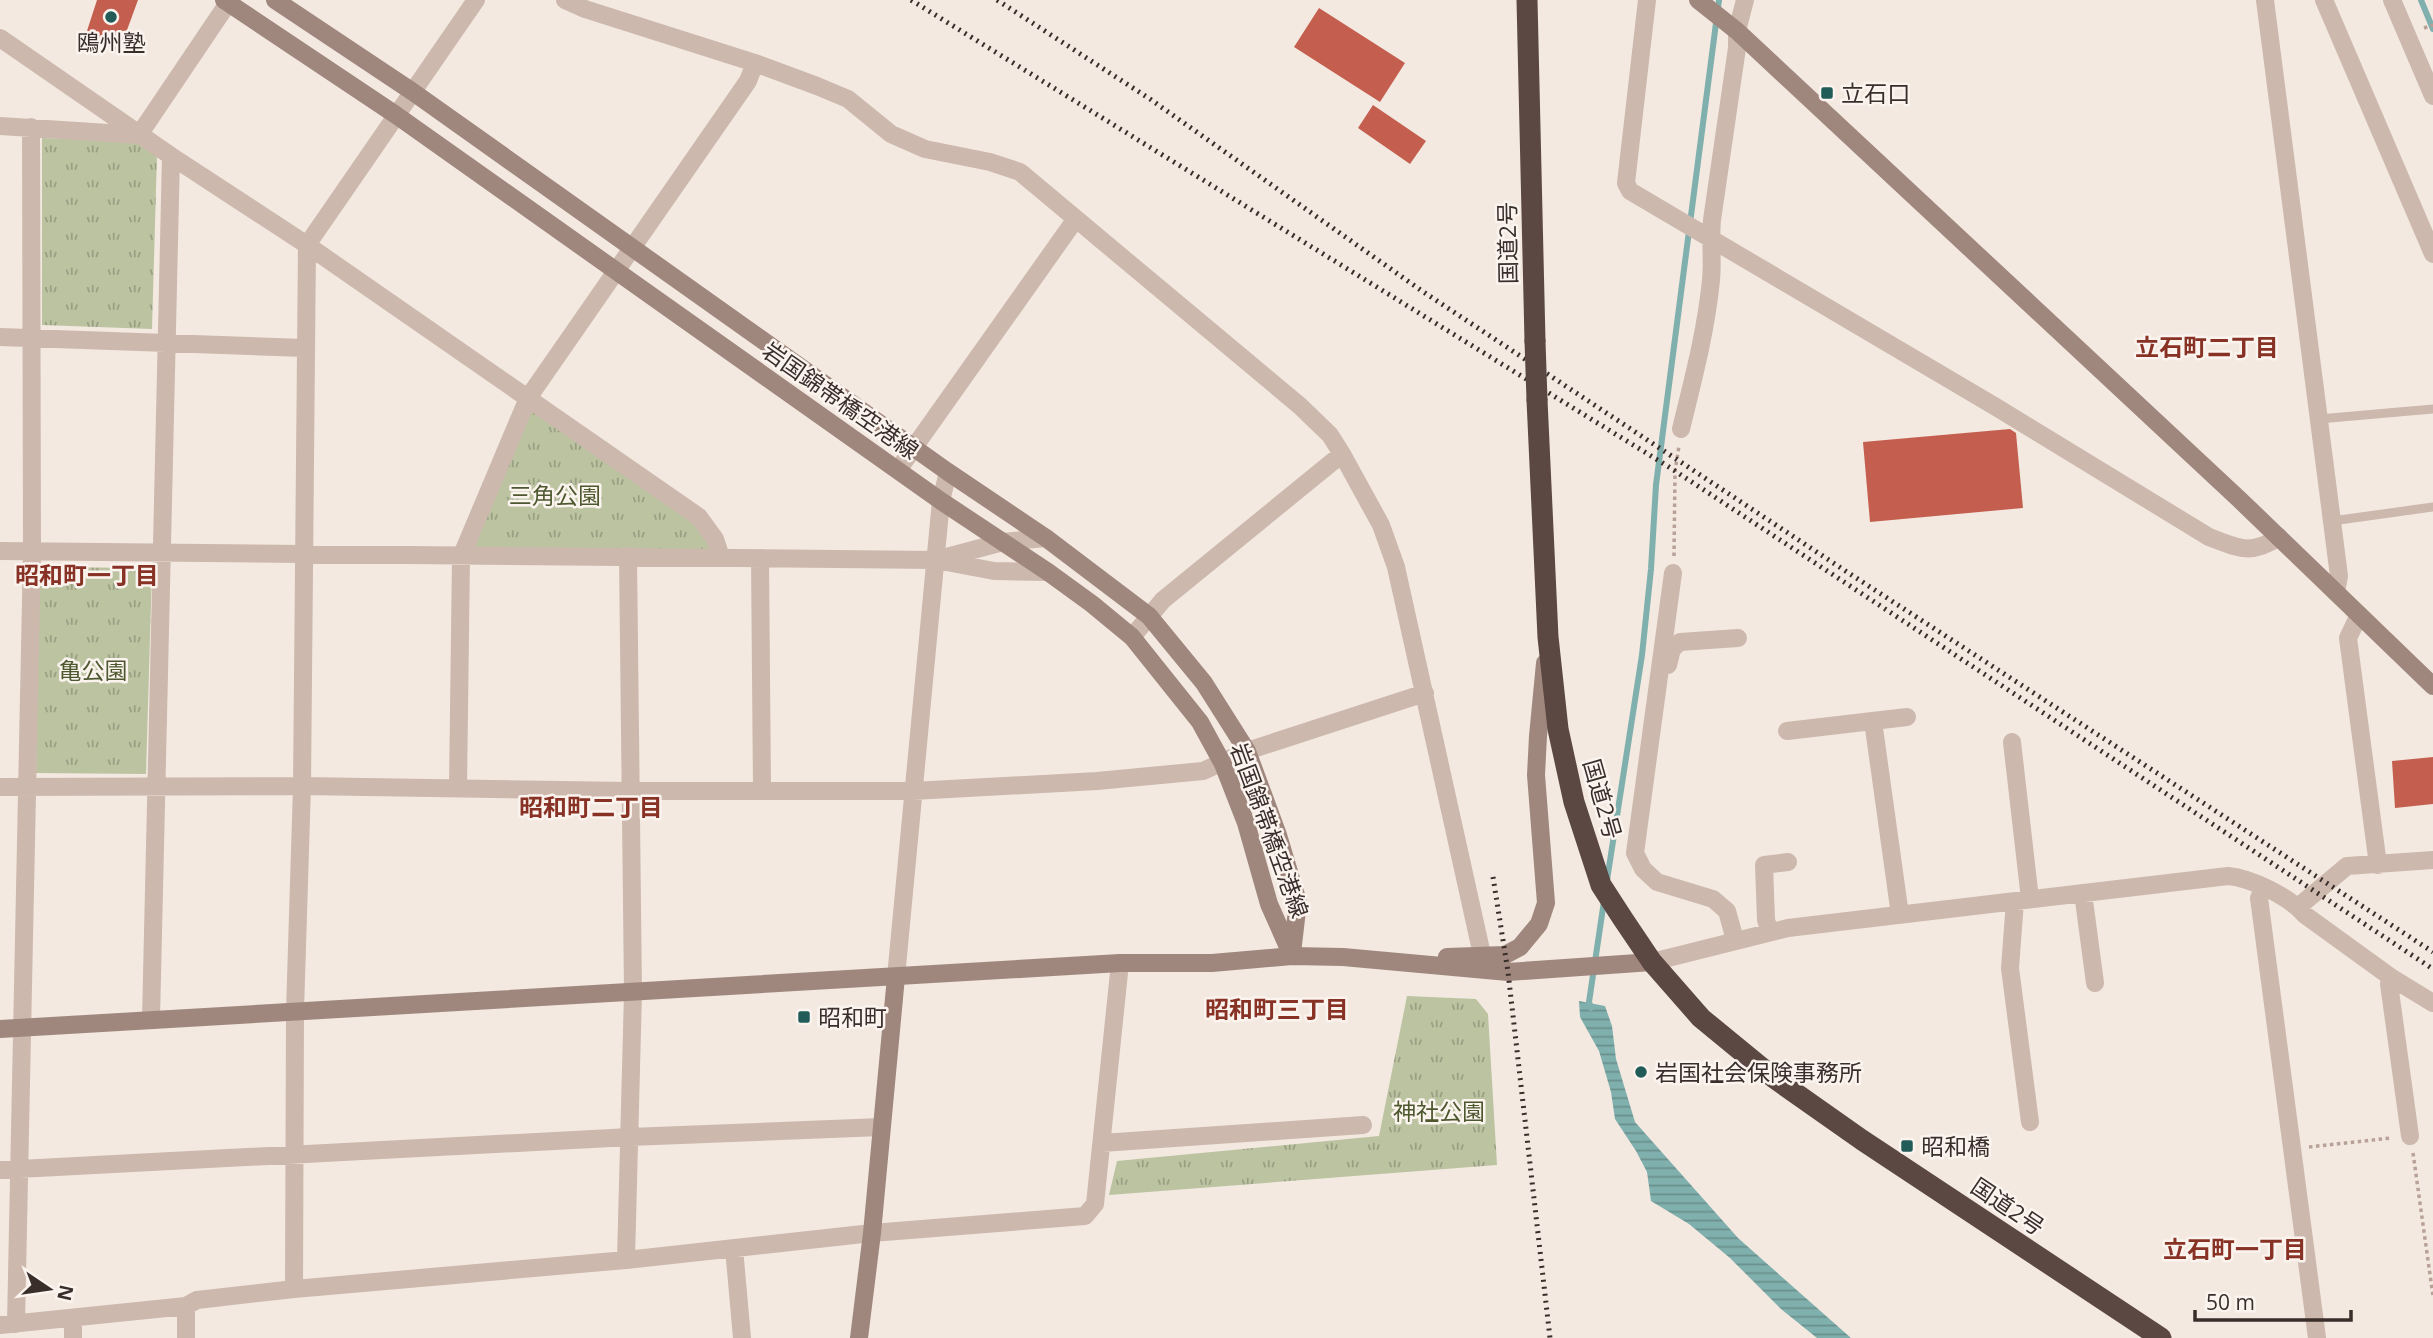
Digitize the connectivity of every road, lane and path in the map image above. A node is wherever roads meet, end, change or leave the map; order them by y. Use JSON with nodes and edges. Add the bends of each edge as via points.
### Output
{"nodes":[{"id":1,"x":275,"y":0,"type":"edge"},
{"id":2,"x":476,"y":0,"type":"edge"},
{"id":3,"x":565,"y":0,"type":"edge"},
{"id":4,"x":1527,"y":0,"type":"edge"},
{"id":5,"x":1647,"y":0,"type":"edge"},
{"id":6,"x":1745,"y":0,"type":"edge"},
{"id":7,"x":2265,"y":0,"type":"edge"},
{"id":8,"x":2324,"y":0,"type":"edge"},
{"id":9,"x":2392,"y":0,"type":"edge"},
{"id":10,"x":228,"y":1,"type":"edge"},
{"id":11,"x":1699,"y":1,"type":"edge"},
{"id":12,"x":1732,"y":27,"type":"junction"},
{"id":13,"x":0,"y":37,"type":"edge"},
{"id":14,"x":755,"y":63,"type":"junction"},
{"id":15,"x":413,"y":92,"type":"junction"},
{"id":16,"x":2433,"y":96,"type":"edge"},
{"id":17,"x":396,"y":115,"type":"junction"},
{"id":18,"x":0,"y":126,"type":"edge"},
{"id":19,"x":31,"y":127,"type":"junction"},
{"id":20,"x":139,"y":135,"type":"junction"},
{"id":21,"x":171,"y":156,"type":"junction"},
{"id":22,"x":1075,"y":220,"type":"junction"},
{"id":23,"x":1704,"y":234,"type":"junction"},
{"id":24,"x":307,"y":245,"type":"junction"},
{"id":25,"x":632,"y":247,"type":"junction"},
{"id":26,"x":2433,"y":254,"type":"edge"},
{"id":27,"x":615,"y":271,"type":"junction"},
{"id":28,"x":0,"y":337,"type":"edge"},
{"id":29,"x":32,"y":339,"type":"junction"},
{"id":30,"x":166,"y":342,"type":"junction"},
{"id":31,"x":304,"y":348,"type":"junction"},
{"id":32,"x":528,"y":398,"type":"junction"},
{"id":33,"x":2433,"y":409,"type":"edge"},
{"id":34,"x":2319,"y":419,"type":"junction"},
{"id":35,"x":1681,"y":429,"type":"joint"},
{"id":36,"x":913,"y":447,"type":"junction"},
{"id":37,"x":1342,"y":454,"type":"junction"},
{"id":38,"x":898,"y":470,"type":"junction"},
{"id":39,"x":948,"y":472,"type":"junction"},
{"id":40,"x":941,"y":501,"type":"junction"},
{"id":41,"x":2433,"y":506,"type":"edge"},
{"id":42,"x":2332,"y":521,"type":"junction"},
{"id":43,"x":2279,"y":537,"type":"junction"},
{"id":44,"x":1046,"y":538,"type":"junction"},
{"id":45,"x":1003,"y":542,"type":"junction"},
{"id":46,"x":0,"y":551,"type":"edge"},
{"id":47,"x":32,"y":552,"type":"junction"},
{"id":48,"x":162,"y":553,"type":"junction"},
{"id":49,"x":304,"y":555,"type":"junction"},
{"id":50,"x":628,"y":556,"type":"junction"},
{"id":51,"x":461,"y":557,"type":"junction"},
{"id":52,"x":721,"y":557,"type":"junction"},
{"id":53,"x":760,"y":558,"type":"junction"},
{"id":54,"x":936,"y":560,"type":"junction"},
{"id":55,"x":1048,"y":572,"type":"junction"},
{"id":56,"x":1673,"y":573,"type":"joint"},
{"id":57,"x":2336,"y":592,"type":"junction"},
{"id":58,"x":2359,"y":615,"type":"junction"},
{"id":59,"x":1149,"y":616,"type":"junction"},
{"id":60,"x":1132,"y":637,"type":"junction"},
{"id":61,"x":1548,"y":637,"type":"junction"},
{"id":62,"x":1738,"y":639,"type":"dead end"},
{"id":63,"x":2433,"y":686,"type":"edge"},
{"id":64,"x":1425,"y":693,"type":"junction"},
{"id":65,"x":1657,"y":693,"type":"junction"},
{"id":66,"x":1907,"y":717,"type":"dead end"},
{"id":67,"x":1873,"y":721,"type":"junction"},
{"id":68,"x":1787,"y":731,"type":"dead end"},
{"id":69,"x":2012,"y":742,"type":"dead end"},
{"id":70,"x":1247,"y":751,"type":"junction"},
{"id":71,"x":1223,"y":764,"type":"junction"},
{"id":72,"x":302,"y":786,"type":"junction"},
{"id":73,"x":0,"y":787,"type":"edge"},
{"id":74,"x":156,"y":787,"type":"junction"},
{"id":75,"x":27,"y":788,"type":"junction"},
{"id":76,"x":458,"y":788,"type":"junction"},
{"id":77,"x":630,"y":791,"type":"junction"},
{"id":78,"x":762,"y":791,"type":"junction"},
{"id":79,"x":913,"y":791,"type":"junction"},
{"id":80,"x":2433,"y":860,"type":"edge"},
{"id":81,"x":1788,"y":862,"type":"dead end"},
{"id":82,"x":2378,"y":865,"type":"junction"},
{"id":83,"x":2264,"y":888,"type":"junction"},
{"id":84,"x":2082,"y":893,"type":"junction"},
{"id":85,"x":2022,"y":900,"type":"junction"},
{"id":86,"x":2298,"y":907,"type":"junction"},
{"id":87,"x":1899,"y":915,"type":"junction"},
{"id":88,"x":1770,"y":932,"type":"junction"},
{"id":89,"x":1735,"y":940,"type":"junction"},
{"id":90,"x":1292,"y":956,"type":"junction"},
{"id":91,"x":1652,"y":962,"type":"junction"},
{"id":92,"x":1120,"y":963,"type":"junction"},
{"id":93,"x":1484,"y":963,"type":"junction"},
{"id":94,"x":896,"y":977,"type":"junction"},
{"id":95,"x":2392,"y":978,"type":"junction"},
{"id":96,"x":2095,"y":983,"type":"dead end"},
{"id":97,"x":633,"y":992,"type":"junction"},
{"id":98,"x":2433,"y":1003,"type":"edge"},
{"id":99,"x":295,"y":1011,"type":"junction"},
{"id":100,"x":151,"y":1019,"type":"junction"},
{"id":101,"x":22,"y":1027,"type":"junction"},
{"id":102,"x":0,"y":1029,"type":"edge"},
{"id":103,"x":2030,"y":1122,"type":"dead end"},
{"id":104,"x":1363,"y":1125,"type":"dead end"},
{"id":105,"x":881,"y":1127,"type":"junction"},
{"id":106,"x":2410,"y":1136,"type":"junction"},
{"id":107,"x":630,"y":1137,"type":"junction"},
{"id":108,"x":1102,"y":1143,"type":"junction"},
{"id":109,"x":2293,"y":1149,"type":"junction"},
{"id":110,"x":295,"y":1154,"type":"junction"},
{"id":111,"x":9,"y":1170,"type":"edge"},
{"id":112,"x":872,"y":1233,"type":"junction"},
{"id":113,"x":734,"y":1248,"type":"junction"},
{"id":114,"x":626,"y":1259,"type":"junction"},
{"id":115,"x":294,"y":1289,"type":"junction"},
{"id":116,"x":2433,"y":1296,"type":"edge"},
{"id":117,"x":186,"y":1306,"type":"junction"},
{"id":118,"x":73,"y":1320,"type":"junction"},
{"id":119,"x":8,"y":1325,"type":"edge"},
{"id":120,"x":73,"y":1338,"type":"edge"},
{"id":121,"x":186,"y":1338,"type":"edge"},
{"id":122,"x":742,"y":1338,"type":"edge"},
{"id":123,"x":859,"y":1338,"type":"edge"},
{"id":124,"x":2161,"y":1338,"type":"edge"},
{"id":125,"x":2317,"y":1338,"type":"edge"}],
"edges":[{"from":1,"to":15,"type":"main road","name":"岩国錦帯橋空港線"},
{"from":2,"to":15,"type":"street"},
{"from":3,"to":14,"type":"street"},
{"from":4,"to":61,"type":"highway","name":"国道2号","bridge":true},
{"from":5,"to":23,"type":"street","via":[[1626,183],[1630,191]]},
{"from":6,"to":12,"type":"street"},
{"from":7,"to":34,"type":"street"},
{"from":8,"to":26,"type":"street"},
{"from":9,"to":16,"type":"street"},
{"from":10,"to":17,"type":"main road","name":"岩国錦帯橋空港線"},
{"from":10,"to":20,"type":"street"},
{"from":11,"to":12,"type":"main road"},
{"from":12,"to":23,"type":"street","via":[[1737,48]]},
{"from":12,"to":43,"type":"main road"},
{"from":13,"to":20,"type":"street"},
{"from":14,"to":22,"type":"street","via":[[848,99],[891,134],[925,149],[1020,172]]},
{"from":14,"to":25,"type":"street","via":[[748,81]]},
{"from":15,"to":17,"type":"street"},
{"from":15,"to":25,"type":"main road","name":"岩国錦帯橋空港線"},
{"from":17,"to":24,"type":"street"},
{"from":17,"to":27,"type":"main road","name":"岩国錦帯橋空港線"},
{"from":18,"to":19,"type":"street"},
{"from":19,"to":20,"type":"street"},
{"from":19,"to":29,"type":"street"},
{"from":20,"to":21,"type":"street"},
{"from":21,"to":24,"type":"street"},
{"from":21,"to":30,"type":"street"},
{"from":22,"to":36,"type":"street"},
{"from":22,"to":37,"type":"street","via":[[1300,407],[1330,435]]},
{"from":23,"to":35,"type":"street","via":[[1713,258],[1702,342]]},
{"from":23,"to":43,"type":"street","via":[[2209,537],[2245,550],[2263,548]]},
{"from":24,"to":31,"type":"street"},
{"from":24,"to":32,"type":"street"},
{"from":25,"to":27,"type":"street"},
{"from":25,"to":36,"type":"main road","name":"岩国錦帯橋空港線"},
{"from":27,"to":32,"type":"street"},
{"from":27,"to":38,"type":"main road","name":"岩国錦帯橋空港線"},
{"from":28,"to":29,"type":"street"},
{"from":29,"to":30,"type":"street"},
{"from":29,"to":47,"type":"street"},
{"from":30,"to":31,"type":"street"},
{"from":30,"to":48,"type":"street"},
{"from":31,"to":49,"type":"street"},
{"from":32,"to":51,"type":"street"},
{"from":32,"to":52,"type":"street","via":[[699,517]]},
{"from":33,"to":34,"type":"lane"},
{"from":34,"to":42,"type":"street"},
{"from":35,"to":56,"type":"path","via":[[1675,471]]},
{"from":36,"to":38,"type":"street"},
{"from":36,"to":39,"type":"main road","name":"岩国錦帯橋空港線"},
{"from":37,"to":59,"type":"street"},
{"from":37,"to":64,"type":"street","via":[[1381,525],[1396,567]]},
{"from":38,"to":40,"type":"main road","name":"岩国錦帯橋空港線"},
{"from":39,"to":40,"type":"street"},
{"from":39,"to":44,"type":"main road","name":"岩国錦帯橋空港線"},
{"from":40,"to":45,"type":"main road","name":"岩国錦帯橋空港線"},
{"from":40,"to":54,"type":"street"},
{"from":41,"to":42,"type":"lane"},
{"from":42,"to":57,"type":"street","via":[[2339,576]]},
{"from":43,"to":57,"type":"main road"},
{"from":44,"to":45,"type":"street"},
{"from":44,"to":59,"type":"main road","name":"岩国錦帯橋空港線"},
{"from":45,"to":54,"type":"street"},
{"from":45,"to":55,"type":"main road","name":"岩国錦帯橋空港線"},
{"from":46,"to":47,"type":"street"},
{"from":47,"to":48,"type":"street"},
{"from":47,"to":75,"type":"street"},
{"from":48,"to":49,"type":"street"},
{"from":48,"to":74,"type":"street"},
{"from":49,"to":51,"type":"street"},
{"from":49,"to":72,"type":"street"},
{"from":50,"to":51,"type":"street"},
{"from":50,"to":52,"type":"street"},
{"from":50,"to":77,"type":"street"},
{"from":51,"to":76,"type":"street"},
{"from":52,"to":53,"type":"street"},
{"from":53,"to":54,"type":"street"},
{"from":53,"to":78,"type":"street"},
{"from":54,"to":55,"type":"street","via":[[994,571]]},
{"from":54,"to":79,"type":"street"},
{"from":55,"to":60,"type":"main road","name":"岩国錦帯橋空港線"},
{"from":56,"to":65,"type":"street"},
{"from":57,"to":58,"type":"main road"},
{"from":58,"to":63,"type":"main road"},
{"from":58,"to":82,"type":"street","via":[[2348,638]]},
{"from":59,"to":60,"type":"street"},
{"from":59,"to":70,"type":"main road","name":"岩国錦帯橋空港線","via":[[1204,683]]},
{"from":60,"to":71,"type":"main road","name":"岩国錦帯橋空港線","via":[[1200,722]]},
{"from":61,"to":91,"type":"highway","name":"国道2号","via":[[1558,729],[1574,802],[1601,885]]},
{"from":61,"to":93,"type":"main road","via":[[1536,775],[1546,903],[1539,924],[1520,947]]},
{"from":62,"to":65,"type":"street","via":[[1679,642],[1672,649]]},
{"from":64,"to":70,"type":"street"},
{"from":64,"to":93,"type":"street"},
{"from":65,"to":89,"type":"street","via":[[1635,853],[1657,882],[1713,899],[1727,911]]},
{"from":66,"to":67,"type":"street"},
{"from":67,"to":68,"type":"street"},
{"from":67,"to":87,"type":"street"},
{"from":69,"to":85,"type":"street"},
{"from":70,"to":71,"type":"street"},
{"from":70,"to":90,"type":"main road","name":"岩国錦帯橋空港線","via":[[1298,902]]},
{"from":71,"to":79,"type":"street","via":[[1203,771],[1097,781]]},
{"from":71,"to":90,"type":"main road","name":"岩国錦帯橋空港線","via":[[1269,904]]},
{"from":72,"to":74,"type":"street"},
{"from":72,"to":76,"type":"street"},
{"from":72,"to":99,"type":"street"},
{"from":73,"to":75,"type":"street"},
{"from":74,"to":75,"type":"street"},
{"from":74,"to":100,"type":"street"},
{"from":75,"to":101,"type":"street"},
{"from":76,"to":77,"type":"street"},
{"from":77,"to":78,"type":"street"},
{"from":77,"to":97,"type":"street"},
{"from":78,"to":79,"type":"street"},
{"from":79,"to":94,"type":"street"},
{"from":80,"to":82,"type":"street"},
{"from":81,"to":88,"type":"street","via":[[1764,865]]},
{"from":82,"to":86,"type":"street","via":[[2347,866]]},
{"from":83,"to":84,"type":"street","via":[[2244,877],[2228,876]]},
{"from":83,"to":86,"type":"street"},
{"from":83,"to":109,"type":"street","via":[[2259,898]]},
{"from":84,"to":85,"type":"street"},
{"from":84,"to":96,"type":"street"},
{"from":85,"to":87,"type":"street"},
{"from":85,"to":103,"type":"street","via":[[2010,968]]},
{"from":86,"to":95,"type":"street"},
{"from":87,"to":88,"type":"street"},
{"from":88,"to":89,"type":"street"},
{"from":89,"to":91,"type":"street"},
{"from":90,"to":92,"type":"main road","via":[[1212,963]]},
{"from":90,"to":93,"type":"main road"},
{"from":91,"to":93,"type":"main road","via":[[1508,972]]},
{"from":91,"to":124,"type":"highway","name":"国道2号","via":[[1700,1018],[1774,1078]]},
{"from":92,"to":94,"type":"main road"},
{"from":92,"to":108,"type":"street"},
{"from":94,"to":97,"type":"main road"},
{"from":94,"to":105,"type":"main road"},
{"from":95,"to":98,"type":"street"},
{"from":95,"to":106,"type":"street","via":[[2389,984]]},
{"from":97,"to":99,"type":"main road"},
{"from":97,"to":107,"type":"street"},
{"from":99,"to":100,"type":"main road"},
{"from":99,"to":110,"type":"street"},
{"from":100,"to":101,"type":"main road"},
{"from":101,"to":102,"type":"main road"},
{"from":101,"to":111,"type":"street"},
{"from":104,"to":108,"type":"street"},
{"from":105,"to":107,"type":"street"},
{"from":105,"to":112,"type":"main road"},
{"from":106,"to":109,"type":"path"},
{"from":106,"to":116,"type":"path"},
{"from":107,"to":110,"type":"street"},
{"from":107,"to":114,"type":"street"},
{"from":108,"to":112,"type":"street","via":[[1096,1204],[1085,1216]]},
{"from":109,"to":125,"type":"street"},
{"from":110,"to":111,"type":"street"},
{"from":110,"to":115,"type":"street"},
{"from":111,"to":119,"type":"street"},
{"from":112,"to":113,"type":"street"},
{"from":112,"to":123,"type":"main road"},
{"from":113,"to":114,"type":"street"},
{"from":113,"to":122,"type":"street"},
{"from":114,"to":115,"type":"street"},
{"from":115,"to":117,"type":"street","via":[[197,1300]]},
{"from":117,"to":118,"type":"street"},
{"from":117,"to":121,"type":"street"},
{"from":118,"to":119,"type":"street"},
{"from":118,"to":120,"type":"street"}]}
